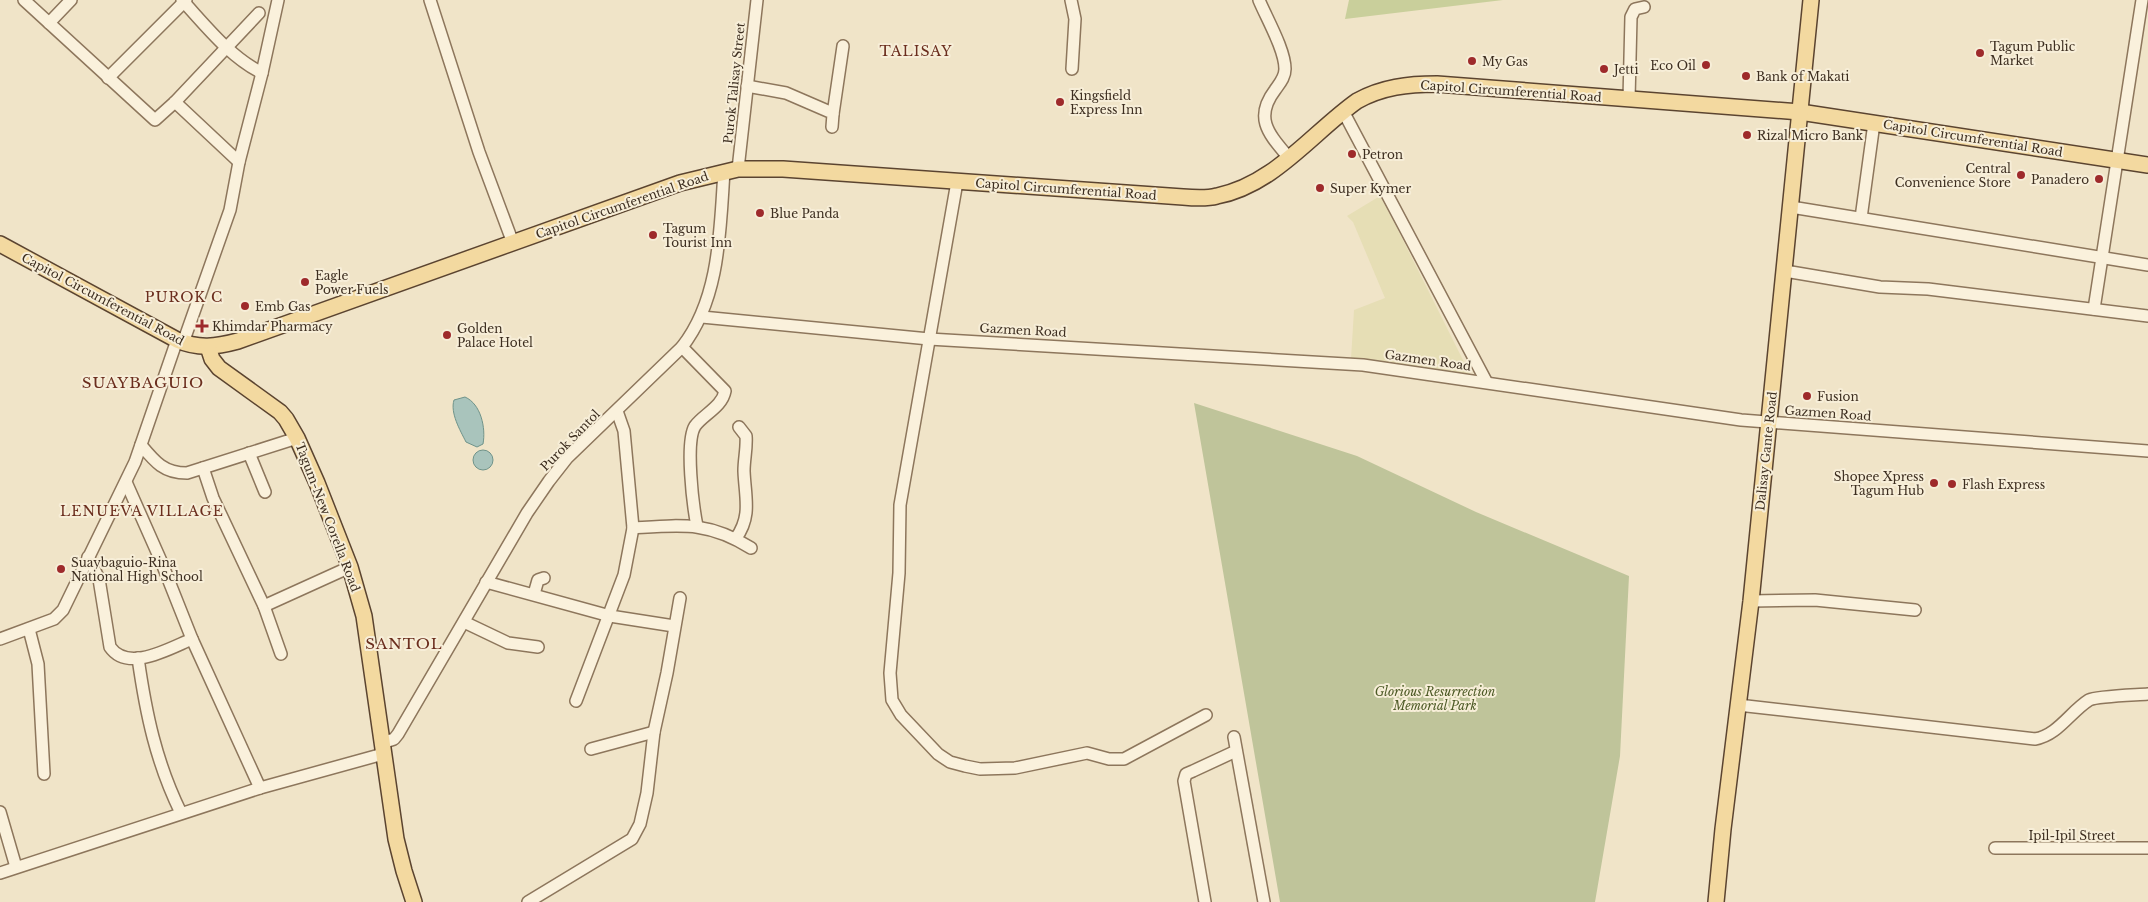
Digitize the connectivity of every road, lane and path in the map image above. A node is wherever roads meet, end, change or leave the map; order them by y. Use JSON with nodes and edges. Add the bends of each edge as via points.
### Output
{"nodes":[{"id":1,"x":24,"y":0,"type":"edge"},
{"id":2,"x":71,"y":0,"type":"edge"},
{"id":3,"x":278,"y":0,"type":"edge"},
{"id":4,"x":430,"y":0,"type":"edge"},
{"id":5,"x":757,"y":0,"type":"edge"},
{"id":6,"x":1071,"y":0,"type":"edge"},
{"id":7,"x":1259,"y":0,"type":"edge"},
{"id":8,"x":1811,"y":0,"type":"edge"},
{"id":9,"x":2142,"y":0,"type":"edge"},
{"id":10,"x":184,"y":1,"type":"edge"},
{"id":11,"x":1644,"y":7,"type":"dead end"},
{"id":12,"x":259,"y":14,"type":"dead end"},
{"id":13,"x":49,"y":23,"type":"junction"},
{"id":14,"x":843,"y":46,"type":"dead end"},
{"id":15,"x":227,"y":47,"type":"junction"},
{"id":16,"x":1072,"y":69,"type":"dead end"},
{"id":17,"x":262,"y":73,"type":"junction"},
{"id":18,"x":108,"y":78,"type":"junction"},
{"id":19,"x":747,"y":86,"type":"junction"},
{"id":20,"x":1629,"y":98,"type":"junction"},
{"id":21,"x":175,"y":102,"type":"junction"},
{"id":22,"x":1343,"y":111,"type":"junction"},
{"id":23,"x":1800,"y":112,"type":"junction"},
{"id":24,"x":834,"y":114,"type":"junction"},
{"id":25,"x":1874,"y":123,"type":"junction"},
{"id":26,"x":832,"y":127,"type":"dead end"},
{"id":27,"x":1289,"y":158,"type":"junction"},
{"id":28,"x":2118,"y":160,"type":"junction"},
{"id":29,"x":239,"y":162,"type":"junction"},
{"id":30,"x":2148,"y":165,"type":"edge"},
{"id":31,"x":731,"y":170,"type":"junction"},
{"id":32,"x":957,"y":182,"type":"junction"},
{"id":33,"x":1791,"y":207,"type":"junction"},
{"id":34,"x":1861,"y":218,"type":"junction"},
{"id":35,"x":512,"y":243,"type":"junction"},
{"id":36,"x":0,"y":244,"type":"edge"},
{"id":37,"x":2102,"y":257,"type":"junction"},
{"id":38,"x":2148,"y":265,"type":"edge"},
{"id":39,"x":1785,"y":271,"type":"junction"},
{"id":40,"x":2094,"y":309,"type":"junction"},
{"id":41,"x":2148,"y":316,"type":"edge"},
{"id":42,"x":702,"y":317,"type":"junction"},
{"id":43,"x":929,"y":339,"type":"junction"},
{"id":44,"x":180,"y":342,"type":"junction"},
{"id":45,"x":208,"y":347,"type":"junction"},
{"id":46,"x":682,"y":347,"type":"junction"},
{"id":47,"x":1486,"y":381,"type":"junction"},
{"id":48,"x":617,"y":411,"type":"junction"},
{"id":49,"x":1769,"y":422,"type":"junction"},
{"id":50,"x":739,"y":427,"type":"dead end"},
{"id":51,"x":297,"y":438,"type":"junction"},
{"id":52,"x":141,"y":445,"type":"junction"},
{"id":53,"x":2148,"y":451,"type":"edge"},
{"id":54,"x":249,"y":453,"type":"junction"},
{"id":55,"x":203,"y":468,"type":"junction"},
{"id":56,"x":126,"y":482,"type":"junction"},
{"id":57,"x":265,"y":492,"type":"dead end"},
{"id":58,"x":697,"y":526,"type":"junction"},
{"id":59,"x":633,"y":528,"type":"junction"},
{"id":60,"x":736,"y":538,"type":"junction"},
{"id":61,"x":751,"y":548,"type":"dead end"},
{"id":62,"x":88,"y":557,"type":"junction"},
{"id":63,"x":350,"y":568,"type":"junction"},
{"id":64,"x":544,"y":578,"type":"dead end"},
{"id":65,"x":486,"y":582,"type":"junction"},
{"id":66,"x":534,"y":594,"type":"junction"},
{"id":67,"x":680,"y":598,"type":"dead end"},
{"id":68,"x":1751,"y":601,"type":"junction"},
{"id":69,"x":264,"y":606,"type":"junction"},
{"id":70,"x":1915,"y":610,"type":"dead end"},
{"id":71,"x":610,"y":616,"type":"junction"},
{"id":72,"x":464,"y":622,"type":"junction"},
{"id":73,"x":674,"y":626,"type":"junction"},
{"id":74,"x":29,"y":629,"type":"junction"},
{"id":75,"x":0,"y":639,"type":"edge"},
{"id":76,"x":192,"y":639,"type":"junction"},
{"id":77,"x":538,"y":647,"type":"dead end"},
{"id":78,"x":281,"y":654,"type":"dead end"},
{"id":79,"x":138,"y":658,"type":"junction"},
{"id":80,"x":2148,"y":694,"type":"edge"},
{"id":81,"x":576,"y":701,"type":"dead end"},
{"id":82,"x":1738,"y":705,"type":"junction"},
{"id":83,"x":1206,"y":715,"type":"dead end"},
{"id":84,"x":654,"y":732,"type":"junction"},
{"id":85,"x":1234,"y":737,"type":"dead end"},
{"id":86,"x":382,"y":748,"type":"junction"},
{"id":87,"x":591,"y":749,"type":"dead end"},
{"id":88,"x":1236,"y":752,"type":"junction"},
{"id":89,"x":44,"y":774,"type":"dead end"},
{"id":90,"x":260,"y":788,"type":"junction"},
{"id":91,"x":0,"y":812,"type":"edge"},
{"id":92,"x":180,"y":812,"type":"junction"},
{"id":93,"x":1995,"y":848,"type":"dead end"},
{"id":94,"x":2148,"y":848,"type":"edge"},
{"id":95,"x":16,"y":867,"type":"junction"},
{"id":96,"x":0,"y":873,"type":"edge"},
{"id":97,"x":414,"y":902,"type":"edge"},
{"id":98,"x":528,"y":902,"type":"edge"},
{"id":99,"x":1205,"y":902,"type":"edge"},
{"id":100,"x":1264,"y":902,"type":"edge"},
{"id":101,"x":1716,"y":902,"type":"edge"}],
"edges":[{"from":1,"to":13,"type":"street"},
{"from":2,"to":13,"type":"street"},
{"from":3,"to":17,"type":"street"},
{"from":4,"to":35,"type":"street"},
{"from":5,"to":19,"type":"street","name":"Purok Talisay Street"},
{"from":6,"to":16,"type":"street","via":[[1075,19]]},
{"from":7,"to":27,"type":"street","via":[[1277,40],[1285,70],[1268,104],[1264,122]]},
{"from":8,"to":23,"type":"main road","name":"Dalisay Gante Road"},
{"from":9,"to":28,"type":"street"},
{"from":10,"to":15,"type":"street"},
{"from":10,"to":18,"type":"street"},
{"from":11,"to":20,"type":"street","via":[[1635,9],[1631,17]]},
{"from":12,"to":15,"type":"street"},
{"from":13,"to":18,"type":"street"},
{"from":14,"to":24,"type":"street"},
{"from":15,"to":17,"type":"street","via":[[251,68]]},
{"from":15,"to":21,"type":"street"},
{"from":17,"to":29,"type":"street"},
{"from":18,"to":21,"type":"street","via":[[155,120]]},
{"from":19,"to":24,"type":"street","via":[[786,92]]},
{"from":19,"to":31,"type":"street","name":"Purok Talisay Street"},
{"from":20,"to":22,"type":"main road","name":"Capitol Circumferential Road","via":[[1419,84],[1370,94]]},
{"from":20,"to":23,"type":"main road","name":"Capitol Circumferential Road"},
{"from":21,"to":29,"type":"street"},
{"from":22,"to":27,"type":"main road","name":"Capitol Circumferential Road"},
{"from":22,"to":47,"type":"street"},
{"from":23,"to":25,"type":"main road","name":"Capitol Circumferential Road"},
{"from":23,"to":33,"type":"main road","name":"Dalisay Gante Road"},
{"from":24,"to":26,"type":"street"},
{"from":25,"to":28,"type":"main road","name":"Capitol Circumferential Road"},
{"from":25,"to":34,"type":"street"},
{"from":27,"to":32,"type":"main road","name":"Capitol Circumferential Road","via":[[1259,181],[1231,193],[1209,197],[1183,198]]},
{"from":28,"to":30,"type":"main road","name":"Capitol Circumferential Road"},
{"from":28,"to":37,"type":"street"},
{"from":29,"to":44,"type":"street","via":[[225,230]]},
{"from":31,"to":32,"type":"main road","name":"Capitol Circumferential Road","via":[[783,169]]},
{"from":31,"to":35,"type":"main road","name":"Capitol Circumferential Road","via":[[680,183]]},
{"from":31,"to":42,"type":"street","name":"Purok Santol"},
{"from":32,"to":43,"type":"street"},
{"from":33,"to":34,"type":"street"},
{"from":33,"to":39,"type":"main road","name":"Dalisay Gante Road"},
{"from":34,"to":37,"type":"street"},
{"from":35,"to":45,"type":"main road","name":"Capitol Circumferential Road","via":[[238,341]]},
{"from":36,"to":44,"type":"main road","name":"Capitol Circumferential Road"},
{"from":37,"to":38,"type":"street"},
{"from":37,"to":40,"type":"street"},
{"from":39,"to":40,"type":"street","via":[[1880,287],[1928,289]]},
{"from":39,"to":49,"type":"main road","name":"Dalisay Gante Road"},
{"from":40,"to":41,"type":"street"},
{"from":42,"to":43,"type":"street","name":"Gazmen Road"},
{"from":42,"to":46,"type":"street","name":"Purok Santol"},
{"from":43,"to":47,"type":"street","name":"Gazmen Road","via":[[1363,365]]},
{"from":43,"to":83,"type":"street","via":[[900,506],[899,572],[890,673],[894,706],[938,754],[950,762],[980,769],[1015,768],[1087,753],[1124,759]]},
{"from":44,"to":45,"type":"main road","name":"Capitol Circumferential Road"},
{"from":44,"to":52,"type":"street"},
{"from":45,"to":51,"type":"main road","name":"Tagum-New Corella Road","via":[[219,368],[280,412]]},
{"from":46,"to":48,"type":"street","name":"Purok Santol"},
{"from":46,"to":58,"type":"street","via":[[724,391],[720,401],[692,433],[692,489]]},
{"from":47,"to":49,"type":"street","name":"Gazmen Road","via":[[1672,411]]},
{"from":48,"to":59,"type":"street","via":[[624,431]]},
{"from":48,"to":65,"type":"street","name":"Purok Santol","via":[[557,469]]},
{"from":49,"to":53,"type":"street","name":"Gazmen Road"},
{"from":49,"to":68,"type":"main road","name":"Dalisay Gante Road"},
{"from":50,"to":60,"type":"street","via":[[747,442],[744,470],[746,516]]},
{"from":51,"to":54,"type":"street"},
{"from":51,"to":63,"type":"main road","name":"Tagum-New Corella Road"},
{"from":52,"to":55,"type":"street","via":[[156,464],[166,470],[187,473]]},
{"from":52,"to":56,"type":"street"},
{"from":54,"to":55,"type":"street"},
{"from":54,"to":57,"type":"street"},
{"from":55,"to":69,"type":"street","via":[[213,498]]},
{"from":56,"to":62,"type":"street"},
{"from":56,"to":76,"type":"street"},
{"from":58,"to":59,"type":"street"},
{"from":58,"to":60,"type":"street"},
{"from":59,"to":71,"type":"street","via":[[624,575]]},
{"from":60,"to":61,"type":"street"},
{"from":62,"to":74,"type":"street","via":[[59,616]]},
{"from":62,"to":79,"type":"street","via":[[99,580],[110,647],[116,654]]},
{"from":63,"to":69,"type":"street"},
{"from":63,"to":86,"type":"main road","name":"Tagum-New Corella Road","via":[[364,616]]},
{"from":64,"to":66,"type":"street","via":[[538,580]]},
{"from":65,"to":66,"type":"street"},
{"from":65,"to":72,"type":"street","name":"Purok Santol"},
{"from":66,"to":71,"type":"street"},
{"from":67,"to":73,"type":"street"},
{"from":68,"to":70,"type":"street","via":[[1815,600]]},
{"from":68,"to":82,"type":"main road","name":"Dalisay Gante Road"},
{"from":69,"to":78,"type":"street"},
{"from":71,"to":73,"type":"street"},
{"from":71,"to":81,"type":"street"},
{"from":72,"to":77,"type":"street","via":[[508,643]]},
{"from":72,"to":86,"type":"street","name":"Purok Santol","via":[[398,734]]},
{"from":73,"to":84,"type":"street"},
{"from":74,"to":75,"type":"street"},
{"from":74,"to":89,"type":"street","via":[[38,664]]},
{"from":76,"to":79,"type":"street","via":[[152,656]]},
{"from":76,"to":90,"type":"street"},
{"from":79,"to":92,"type":"street","via":[[158,760]]},
{"from":80,"to":82,"type":"street","via":[[2091,699],[2044,738],[2035,739]]},
{"from":82,"to":101,"type":"main road","name":"Dalisay Gante Road"},
{"from":84,"to":87,"type":"street"},
{"from":84,"to":98,"type":"street","via":[[647,793],[637,833]]},
{"from":85,"to":88,"type":"street"},
{"from":86,"to":90,"type":"street"},
{"from":86,"to":97,"type":"main road","name":"Tagum-New Corella Road","via":[[398,848]]},
{"from":88,"to":99,"type":"street","via":[[1186,774],[1184,781]]},
{"from":88,"to":100,"type":"street"},
{"from":90,"to":92,"type":"street"},
{"from":91,"to":95,"type":"street"},
{"from":92,"to":95,"type":"street"},
{"from":93,"to":94,"type":"street","name":"Ipil-Ipil Street"},
{"from":95,"to":96,"type":"street"}]}
